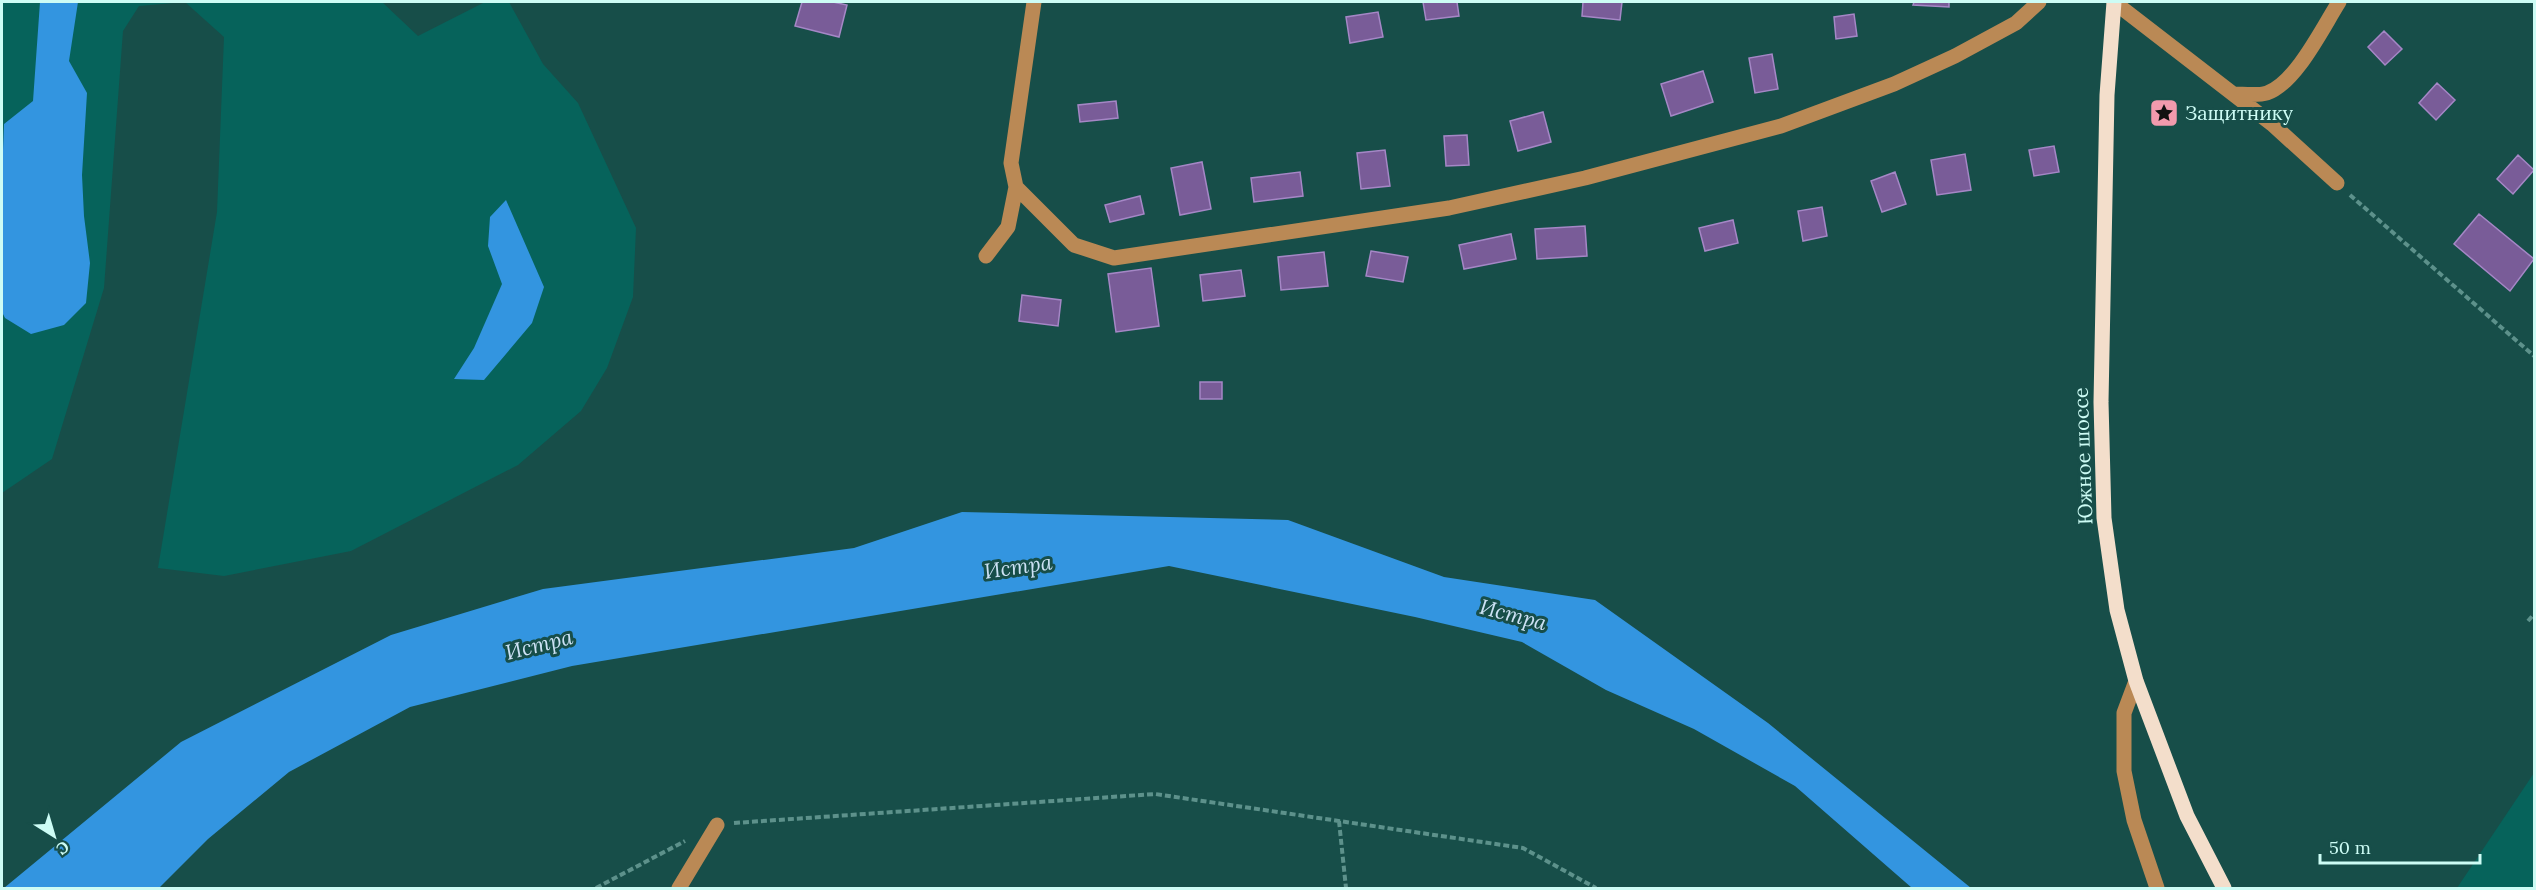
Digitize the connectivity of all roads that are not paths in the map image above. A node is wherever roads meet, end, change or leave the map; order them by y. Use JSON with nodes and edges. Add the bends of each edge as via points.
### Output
{"nodes":[{"id":1,"x":1034,"y":2,"type":"edge"},
{"id":2,"x":2039,"y":2,"type":"edge"},
{"id":3,"x":2114,"y":2,"type":"edge"},
{"id":4,"x":2339,"y":2,"type":"edge"},
{"id":5,"x":2266,"y":93,"type":"junction"},
{"id":6,"x":2234,"y":94,"type":"junction"},
{"id":7,"x":2272,"y":124,"type":"junction"},
{"id":8,"x":2337,"y":183,"type":"road end"},
{"id":9,"x":1016,"y":187,"type":"junction"},
{"id":10,"x":986,"y":256,"type":"dead end"},
{"id":11,"x":2136,"y":681,"type":"junction"},
{"id":12,"x":717,"y":825,"type":"road end"},
{"id":13,"x":679,"y":888,"type":"edge"},
{"id":14,"x":2157,"y":888,"type":"edge"},
{"id":15,"x":2224,"y":888,"type":"edge"}],
"edges":[{"from":1,"to":9,"type":"street","via":[[1011,164]]},
{"from":2,"to":9,"type":"street","via":[[2016,23],[1955,56],[1894,84],[1781,126],[1586,178],[1449,208],[1114,258],[1074,245]]},
{"from":3,"to":6,"type":"street"},
{"from":3,"to":11,"type":"main road","name":"Южное шоссе","via":[[2101,402],[2104,518],[2117,610]]},
{"from":4,"to":5,"type":"street","via":[[2299,65],[2285,81]]},
{"from":5,"to":6,"type":"street"},
{"from":5,"to":7,"type":"street"},
{"from":6,"to":7,"type":"street"},
{"from":7,"to":8,"type":"street"},
{"from":9,"to":10,"type":"street","via":[[1008,227]]},
{"from":11,"to":14,"type":"street","via":[[2124,713],[2124,771],[2134,820]]},
{"from":11,"to":15,"type":"main road","name":"Южное шоссе","via":[[2187,816]]},
{"from":12,"to":13,"type":"street"}]}
